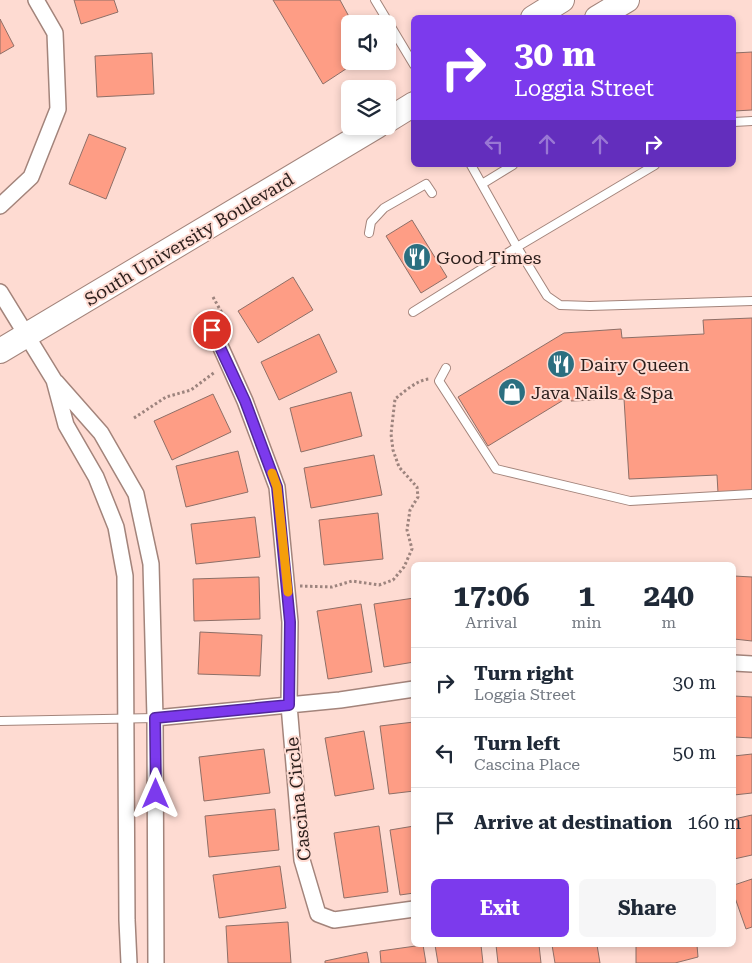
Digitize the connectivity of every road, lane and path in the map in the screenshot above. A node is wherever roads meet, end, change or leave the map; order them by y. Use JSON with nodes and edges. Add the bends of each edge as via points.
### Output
{"nodes":[{"id":1,"x":36,"y":0,"type":"edge"},
{"id":2,"x":376,"y":0,"type":"edge"},
{"id":3,"x":562,"y":0,"type":"edge"},
{"id":4,"x":627,"y":0,"type":"edge"},
{"id":5,"x":538,"y":15,"type":"edge"},
{"id":6,"x":605,"y":15,"type":"edge"},
{"id":7,"x":411,"y":59,"type":"edge"},
{"id":8,"x":411,"y":106,"type":"edge"},
{"id":9,"x":396,"y":115,"type":"edge"},
{"id":10,"x":752,"y":121,"type":"edge"},
{"id":11,"x":736,"y":122,"type":"edge"},
{"id":12,"x":362,"y":135,"type":"edge"},
{"id":13,"x":472,"y":167,"type":"edge"},
{"id":14,"x":510,"y":167,"type":"edge"},
{"id":15,"x":652,"y":167,"type":"edge"},
{"id":16,"x":482,"y":184,"type":"junction"},
{"id":17,"x":432,"y":193,"type":"dead end"},
{"id":18,"x":0,"y":206,"type":"edge"},
{"id":19,"x":369,"y":233,"type":"dead end"},
{"id":20,"x":517,"y":247,"type":"junction"},
{"id":21,"x":1,"y":293,"type":"edge"},
{"id":22,"x":752,"y":301,"type":"edge"},
{"id":23,"x":413,"y":312,"type":"dead end"},
{"id":24,"x":212,"y":330,"type":"dead end"},
{"id":25,"x":27,"y":336,"type":"junction"},
{"id":26,"x":0,"y":351,"type":"edge"},
{"id":27,"x":229,"y":365,"type":"junction"},
{"id":28,"x":446,"y":368,"type":"dead end"},
{"id":29,"x":54,"y":380,"type":"junction"},
{"id":30,"x":439,"y":381,"type":"junction"},
{"id":31,"x":134,"y":418,"type":"dead end"},
{"id":32,"x":752,"y":494,"type":"edge"},
{"id":33,"x":287,"y":585,"type":"junction"},
{"id":34,"x":736,"y":663,"type":"edge"},
{"id":35,"x":752,"y":664,"type":"edge"},
{"id":36,"x":411,"y":689,"type":"edge"},
{"id":37,"x":289,"y":705,"type":"junction"},
{"id":38,"x":155,"y":718,"type":"junction"},
{"id":39,"x":127,"y":720,"type":"junction"},
{"id":40,"x":0,"y":721,"type":"edge"},
{"id":41,"x":411,"y":909,"type":"edge"},
{"id":42,"x":129,"y":963,"type":"edge"},
{"id":43,"x":156,"y":963,"type":"edge"}],
"edges":[{"from":1,"to":18,"type":"street","via":[[55,33],[58,109],[31,177]]},
{"from":2,"to":7,"type":"lane"},
{"from":3,"to":5,"type":"main road"},
{"from":4,"to":6,"type":"main road"},
{"from":8,"to":9,"type":"main road"},
{"from":10,"to":11,"type":"lane"},
{"from":12,"to":25,"type":"main road","name":"South University Boulevard"},
{"from":13,"to":16,"type":"lane"},
{"from":14,"to":16,"type":"lane"},
{"from":15,"to":20,"type":"lane"},
{"from":16,"to":20,"type":"lane"},
{"from":17,"to":19,"type":"lane","via":[[426,184],[384,208],[371,222]]},
{"from":20,"to":22,"type":"lane","via":[[547,296],[560,305]]},
{"from":20,"to":23,"type":"lane"},
{"from":21,"to":25,"type":"street"},
{"from":24,"to":27,"type":"street"},
{"from":25,"to":26,"type":"main road","name":"South University Boulevard"},
{"from":25,"to":29,"type":"street"},
{"from":27,"to":31,"type":"path","via":[[207,376],[191,390],[166,397]]},
{"from":27,"to":33,"type":"street","via":[[277,487]]},
{"from":28,"to":30,"type":"lane"},
{"from":29,"to":38,"type":"street","via":[[101,434],[136,494],[151,564]]},
{"from":29,"to":39,"type":"street","via":[[66,425],[96,477],[116,527],[125,576]]},
{"from":30,"to":32,"type":"lane","via":[[496,469],[630,500]]},
{"from":30,"to":33,"type":"path","via":[[426,378],[412,386],[395,399],[392,414],[393,450],[399,467],[417,487],[418,497],[410,510],[407,530],[412,549],[404,567],[393,580],[379,585],[352,581],[316,587]]},
{"from":33,"to":37,"type":"street"},
{"from":34,"to":35,"type":"street"},
{"from":36,"to":37,"type":"street"},
{"from":37,"to":38,"type":"street"},
{"from":37,"to":41,"type":"street","name":"Cascina Circle","via":[[302,860],[318,914],[334,920]]},
{"from":38,"to":39,"type":"lane"},
{"from":38,"to":43,"type":"street"},
{"from":39,"to":40,"type":"lane"},
{"from":39,"to":42,"type":"street"}]}
